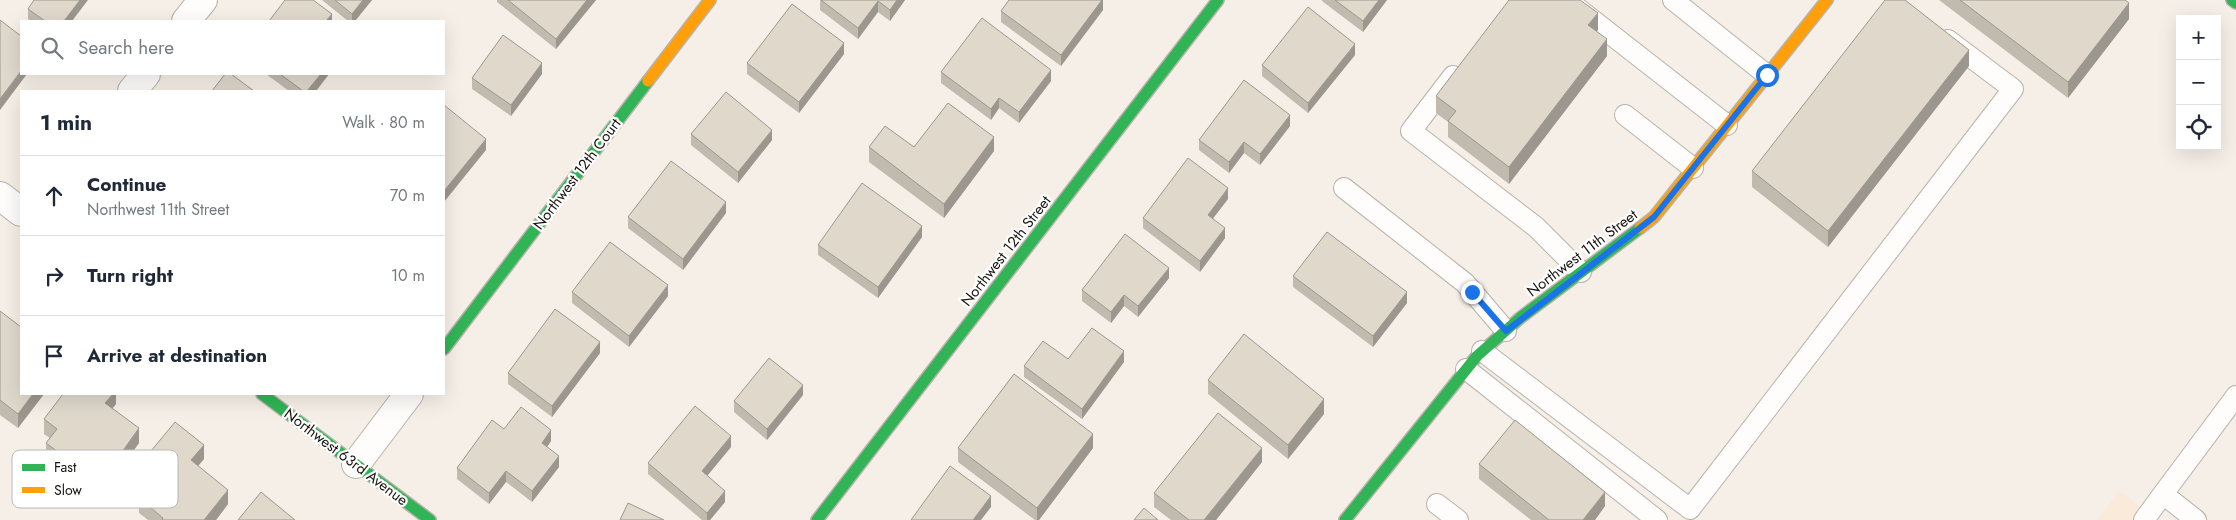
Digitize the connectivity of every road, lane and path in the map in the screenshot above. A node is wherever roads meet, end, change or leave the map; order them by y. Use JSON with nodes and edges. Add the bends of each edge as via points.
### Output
{"nodes":[{"id":1,"x":203,"y":0,"type":"edge"},
{"id":2,"x":710,"y":0,"type":"edge"},
{"id":3,"x":1218,"y":0,"type":"edge"},
{"id":4,"x":1567,"y":0,"type":"edge"},
{"id":5,"x":1673,"y":0,"type":"edge"},
{"id":6,"x":1827,"y":0,"type":"edge"},
{"id":7,"x":2232,"y":0,"type":"edge"},
{"id":8,"x":2236,"y":3,"type":"edge"},
{"id":9,"x":187,"y":20,"type":"edge"},
{"id":10,"x":1934,"y":30,"type":"edge"},
{"id":11,"x":1464,"y":62,"type":"edge"},
{"id":12,"x":145,"y":75,"type":"edge"},
{"id":13,"x":1767,"y":75,"type":"junction"},
{"id":14,"x":133,"y":90,"type":"edge"},
{"id":15,"x":1625,"y":115,"type":"dead end"},
{"id":16,"x":1727,"y":125,"type":"junction"},
{"id":17,"x":1693,"y":168,"type":"junction"},
{"id":18,"x":1344,"y":188,"type":"dead end"},
{"id":19,"x":0,"y":196,"type":"edge"},
{"id":20,"x":20,"y":211,"type":"edge"},
{"id":21,"x":1581,"y":272,"type":"junction"},
{"id":22,"x":1506,"y":331,"type":"junction"},
{"id":23,"x":445,"y":348,"type":"edge"},
{"id":24,"x":1482,"y":351,"type":"junction"},
{"id":25,"x":1466,"y":369,"type":"junction"},
{"id":26,"x":263,"y":395,"type":"edge"},
{"id":27,"x":408,"y":395,"type":"edge"},
{"id":28,"x":2236,"y":396,"type":"edge"},
{"id":29,"x":356,"y":464,"type":"junction"},
{"id":30,"x":2163,"y":494,"type":"junction"},
{"id":31,"x":1437,"y":504,"type":"dead end"},
{"id":32,"x":430,"y":520,"type":"edge"},
{"id":33,"x":817,"y":520,"type":"edge"},
{"id":34,"x":1345,"y":520,"type":"edge"},
{"id":35,"x":1458,"y":520,"type":"edge"},
{"id":36,"x":1657,"y":520,"type":"edge"},
{"id":37,"x":2144,"y":520,"type":"edge"},
{"id":38,"x":2196,"y":520,"type":"edge"}],
"edges":[{"from":1,"to":9,"type":"street"},
{"from":2,"to":23,"type":"street","name":"Northwest 12th Court"},
{"from":3,"to":33,"type":"street","name":"Northwest 12th Street"},
{"from":4,"to":16,"type":"lane"},
{"from":5,"to":13,"type":"lane"},
{"from":6,"to":13,"type":"street","name":"Northwest 11th Street"},
{"from":7,"to":8,"type":"street"},
{"from":10,"to":24,"type":"lane","via":[[2013,89],[1690,509]]},
{"from":11,"to":21,"type":"lane","via":[[1411,131],[1536,227]]},
{"from":12,"to":14,"type":"street"},
{"from":13,"to":16,"type":"street","name":"Northwest 11th Street"},
{"from":15,"to":17,"type":"lane"},
{"from":16,"to":17,"type":"street","name":"Northwest 11th Street"},
{"from":17,"to":21,"type":"street","name":"Northwest 11th Street","via":[[1654,217]]},
{"from":18,"to":22,"type":"lane","via":[[1465,283]]},
{"from":19,"to":20,"type":"street"},
{"from":21,"to":22,"type":"street","name":"Northwest 11th Street"},
{"from":22,"to":24,"type":"street","name":"Northwest 11th Street"},
{"from":24,"to":25,"type":"street","name":"Northwest 11th Street"},
{"from":25,"to":34,"type":"street","name":"Northwest 11th Street"},
{"from":25,"to":36,"type":"lane"},
{"from":26,"to":29,"type":"street","name":"Northwest 63rd Avenue"},
{"from":27,"to":29,"type":"street"},
{"from":28,"to":30,"type":"lane"},
{"from":29,"to":32,"type":"street","name":"Northwest 63rd Avenue"},
{"from":30,"to":37,"type":"lane"},
{"from":30,"to":38,"type":"lane"},
{"from":31,"to":35,"type":"lane"}]}
